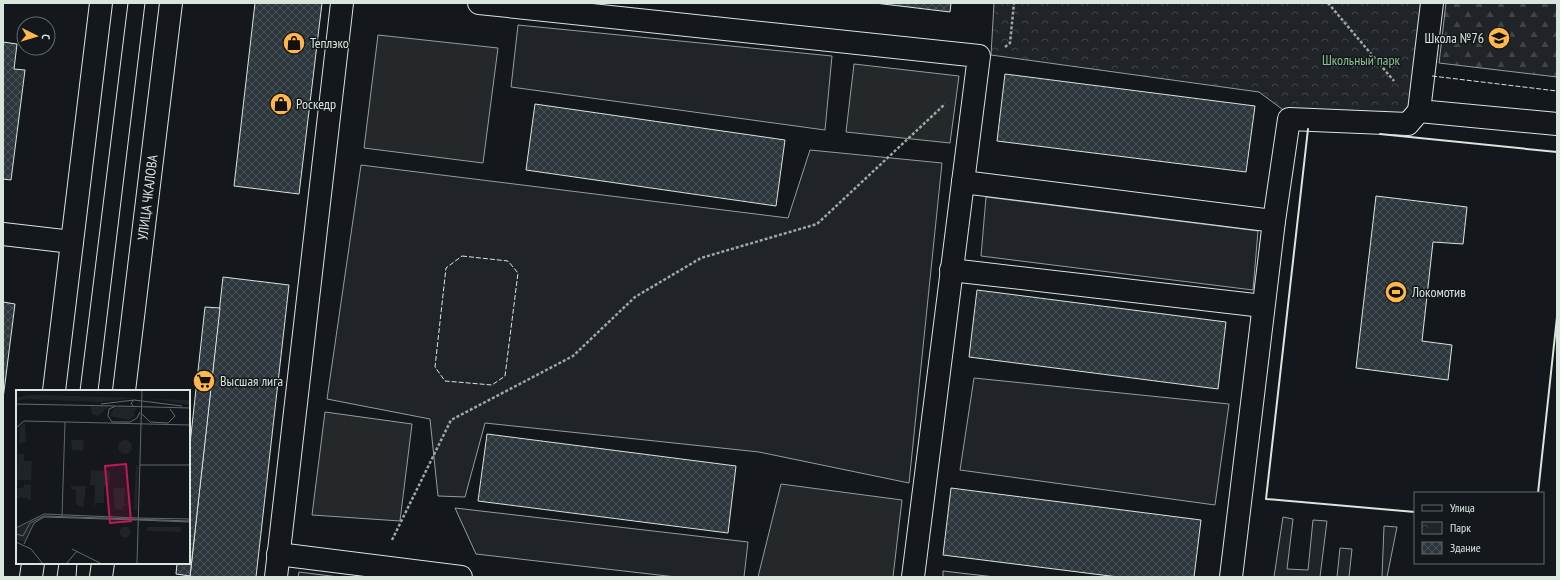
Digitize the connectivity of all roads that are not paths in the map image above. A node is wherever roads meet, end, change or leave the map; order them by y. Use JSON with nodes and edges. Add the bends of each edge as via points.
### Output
{"nodes":[{"id":1,"x":101,"y":3,"type":"edge"},
{"id":2,"x":171,"y":3,"type":"edge"},
{"id":3,"x":342,"y":3,"type":"edge"},
{"id":4,"x":479,"y":3,"type":"edge"},
{"id":5,"x":1432,"y":3,"type":"edge"},
{"id":6,"x":1419,"y":111,"type":"junction"},
{"id":7,"x":1557,"y":124,"type":"edge"},
{"id":8,"x":963,"y":182,"type":"junction"},
{"id":9,"x":1274,"y":222,"type":"junction"},
{"id":10,"x":3,"y":234,"type":"edge"},
{"id":11,"x":72,"y":242,"type":"junction"},
{"id":12,"x":951,"y":270,"type":"junction"},
{"id":13,"x":1264,"y":306,"type":"junction"},
{"id":14,"x":54,"y":390,"type":"edge"},
{"id":15,"x":124,"y":390,"type":"edge"},
{"id":16,"x":278,"y":554,"type":"junction"},
{"id":17,"x":33,"y":564,"type":"edge"},
{"id":18,"x":102,"y":564,"type":"edge"},
{"id":19,"x":31,"y":577,"type":"edge"},
{"id":20,"x":101,"y":577,"type":"edge"},
{"id":21,"x":276,"y":577,"type":"edge"},
{"id":22,"x":461,"y":577,"type":"edge"},
{"id":23,"x":913,"y":577,"type":"edge"},
{"id":24,"x":1231,"y":577,"type":"edge"}],
"edges":[{"from":1,"to":11,"type":"street"},
{"from":2,"to":15,"type":"street","name":"УЛИЦА ЧКАЛОВА"},
{"from":3,"to":16,"type":"street"},
{"from":4,"to":8,"type":"street","via":[[979,56]]},
{"from":5,"to":6,"type":"street"},
{"from":6,"to":7,"type":"street"},
{"from":6,"to":9,"type":"street","via":[[1408,124],[1289,119]]},
{"from":8,"to":9,"type":"street"},
{"from":8,"to":12,"type":"street"},
{"from":9,"to":13,"type":"street"},
{"from":10,"to":11,"type":"street"},
{"from":11,"to":14,"type":"street"},
{"from":12,"to":13,"type":"street"},
{"from":12,"to":23,"type":"street"},
{"from":13,"to":24,"type":"street"},
{"from":16,"to":21,"type":"street"},
{"from":16,"to":22,"type":"street"},
{"from":17,"to":19,"type":"street"},
{"from":18,"to":20,"type":"street"}]}
